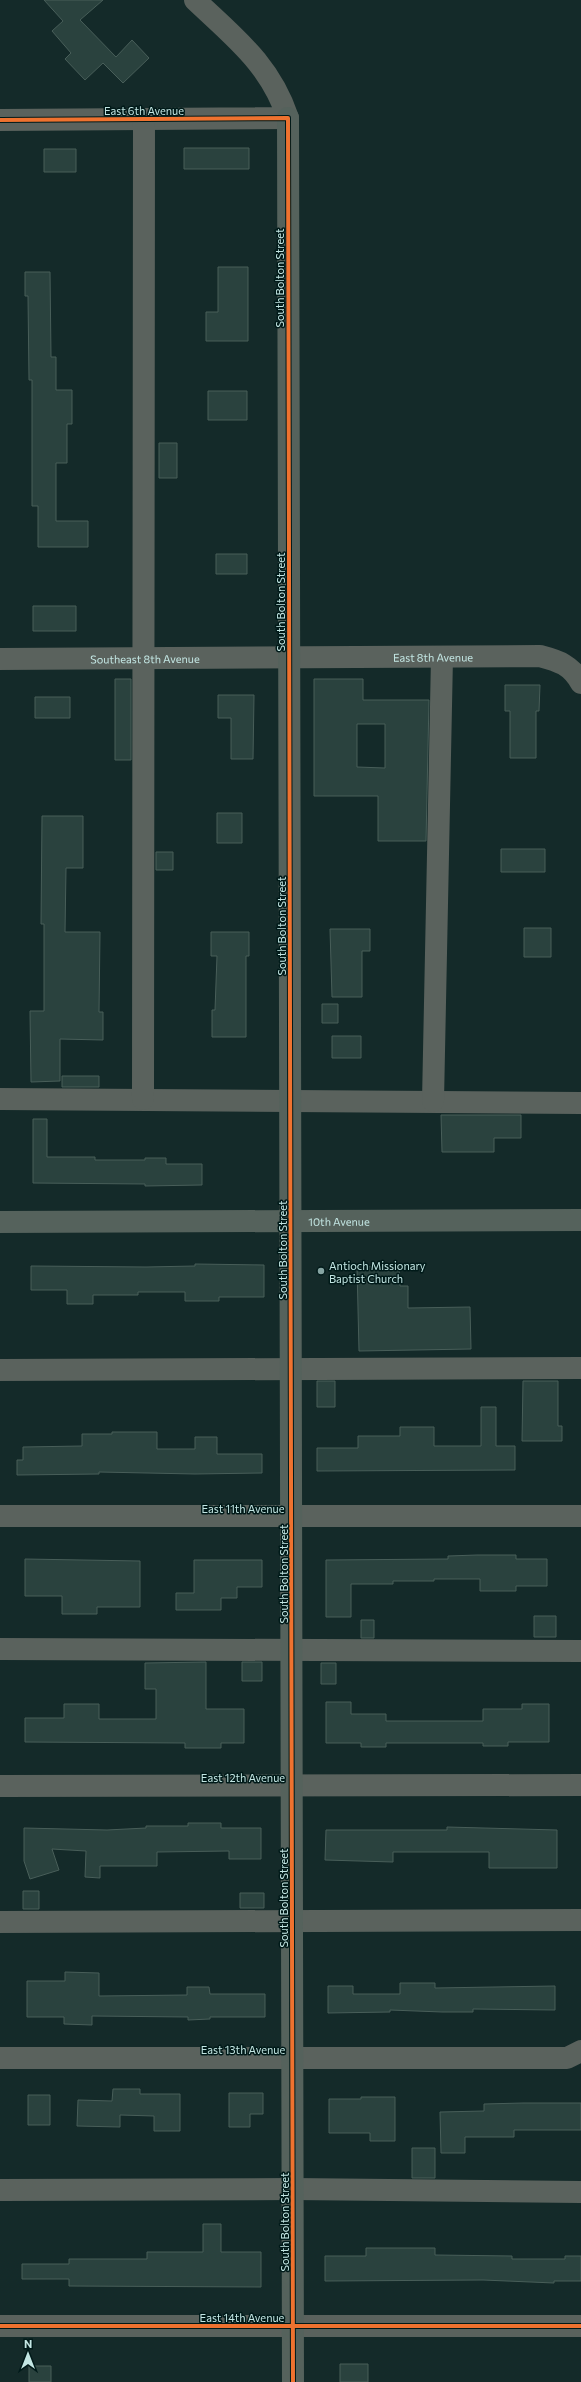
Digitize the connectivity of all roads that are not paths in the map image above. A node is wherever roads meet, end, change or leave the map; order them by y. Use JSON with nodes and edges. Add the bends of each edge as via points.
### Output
{"nodes":[{"id":1,"x":195,"y":0,"type":"edge"},
{"id":2,"x":288,"y":118,"type":"junction"},
{"id":3,"x":144,"y":119,"type":"junction"},
{"id":4,"x":0,"y":120,"type":"edge"},
{"id":5,"x":290,"y":657,"type":"junction"},
{"id":6,"x":442,"y":657,"type":"junction"},
{"id":7,"x":0,"y":658,"type":"edge"},
{"id":8,"x":143,"y":658,"type":"junction"},
{"id":9,"x":577,"y":677,"type":"edge"},
{"id":10,"x":0,"y":1099,"type":"edge"},
{"id":11,"x":143,"y":1099,"type":"junction"},
{"id":12,"x":290,"y":1100,"type":"junction"},
{"id":13,"x":433,"y":1102,"type":"junction"},
{"id":14,"x":581,"y":1103,"type":"edge"},
{"id":15,"x":581,"y":1220,"type":"edge"},
{"id":16,"x":291,"y":1221,"type":"junction"},
{"id":17,"x":0,"y":1222,"type":"edge"},
{"id":18,"x":291,"y":1368,"type":"junction"},
{"id":19,"x":581,"y":1368,"type":"edge"},
{"id":20,"x":0,"y":1370,"type":"edge"},
{"id":21,"x":0,"y":1516,"type":"edge"},
{"id":22,"x":581,"y":1516,"type":"edge"},
{"id":23,"x":292,"y":1517,"type":"junction"},
{"id":24,"x":0,"y":1649,"type":"edge"},
{"id":25,"x":292,"y":1649,"type":"junction"},
{"id":26,"x":581,"y":1651,"type":"edge"},
{"id":27,"x":581,"y":1785,"type":"edge"},
{"id":28,"x":0,"y":1786,"type":"edge"},
{"id":29,"x":291,"y":1786,"type":"junction"},
{"id":30,"x":292,"y":1920,"type":"junction"},
{"id":31,"x":581,"y":1920,"type":"edge"},
{"id":32,"x":0,"y":1922,"type":"edge"},
{"id":33,"x":581,"y":2051,"type":"edge"},
{"id":34,"x":0,"y":2058,"type":"edge"},
{"id":35,"x":293,"y":2058,"type":"junction"},
{"id":36,"x":293,"y":2189,"type":"junction"},
{"id":37,"x":0,"y":2190,"type":"edge"},
{"id":38,"x":581,"y":2192,"type":"edge"},
{"id":39,"x":0,"y":2326,"type":"edge"},
{"id":40,"x":293,"y":2326,"type":"junction"},
{"id":41,"x":581,"y":2326,"type":"edge"},
{"id":42,"x":293,"y":2382,"type":"edge"}],
"edges":[{"from":1,"to":2,"type":"street","via":[[265,70],[280,94]]},
{"from":2,"to":3,"type":"street","name":"East 6th Avenue"},
{"from":2,"to":5,"type":"main road","name":"South Bolton Street"},
{"from":3,"to":4,"type":"street","name":"East 6th Avenue"},
{"from":3,"to":8,"type":"street"},
{"from":5,"to":6,"type":"street","name":"East 8th Avenue"},
{"from":5,"to":8,"type":"street","name":"Southeast 8th Avenue"},
{"from":5,"to":12,"type":"main road","name":"South Bolton Street"},
{"from":6,"to":9,"type":"street","name":"East 8th Avenue","via":[[540,656],[559,661]]},
{"from":6,"to":13,"type":"street"},
{"from":7,"to":8,"type":"street","name":"Southeast 8th Avenue"},
{"from":8,"to":11,"type":"street"},
{"from":10,"to":11,"type":"street"},
{"from":11,"to":12,"type":"street"},
{"from":12,"to":13,"type":"street"},
{"from":12,"to":16,"type":"main road","name":"South Bolton Street"},
{"from":13,"to":14,"type":"street"},
{"from":15,"to":16,"type":"main road","name":"10th Avenue"},
{"from":16,"to":17,"type":"main road","name":"10th Avenue"},
{"from":16,"to":18,"type":"main road","name":"South Bolton Street"},
{"from":18,"to":19,"type":"street"},
{"from":18,"to":20,"type":"street"},
{"from":18,"to":23,"type":"main road","name":"South Bolton Street"},
{"from":21,"to":23,"type":"street","name":"East 11th Avenue"},
{"from":22,"to":23,"type":"street","name":"East 11th Avenue"},
{"from":23,"to":25,"type":"main road","name":"South Bolton Street"},
{"from":24,"to":25,"type":"street"},
{"from":25,"to":26,"type":"street"},
{"from":25,"to":29,"type":"main road","name":"South Bolton Street"},
{"from":27,"to":29,"type":"street","name":"East 12th Avenue"},
{"from":28,"to":29,"type":"street","name":"East 12th Avenue"},
{"from":29,"to":30,"type":"main road","name":"South Bolton Street"},
{"from":30,"to":31,"type":"street"},
{"from":30,"to":32,"type":"street"},
{"from":30,"to":35,"type":"main road","name":"South Bolton Street"},
{"from":33,"to":35,"type":"street","name":"East 13th Avenue","via":[[567,2058]]},
{"from":34,"to":35,"type":"street","name":"East 13th Avenue"},
{"from":35,"to":36,"type":"main road","name":"South Bolton Street"},
{"from":36,"to":37,"type":"street"},
{"from":36,"to":38,"type":"street"},
{"from":36,"to":40,"type":"main road","name":"South Bolton Street"},
{"from":39,"to":40,"type":"street","name":"East 14th Avenue"},
{"from":40,"to":41,"type":"street","name":"East 14th Avenue"},
{"from":40,"to":42,"type":"main road","name":"South Bolton Street"}]}
